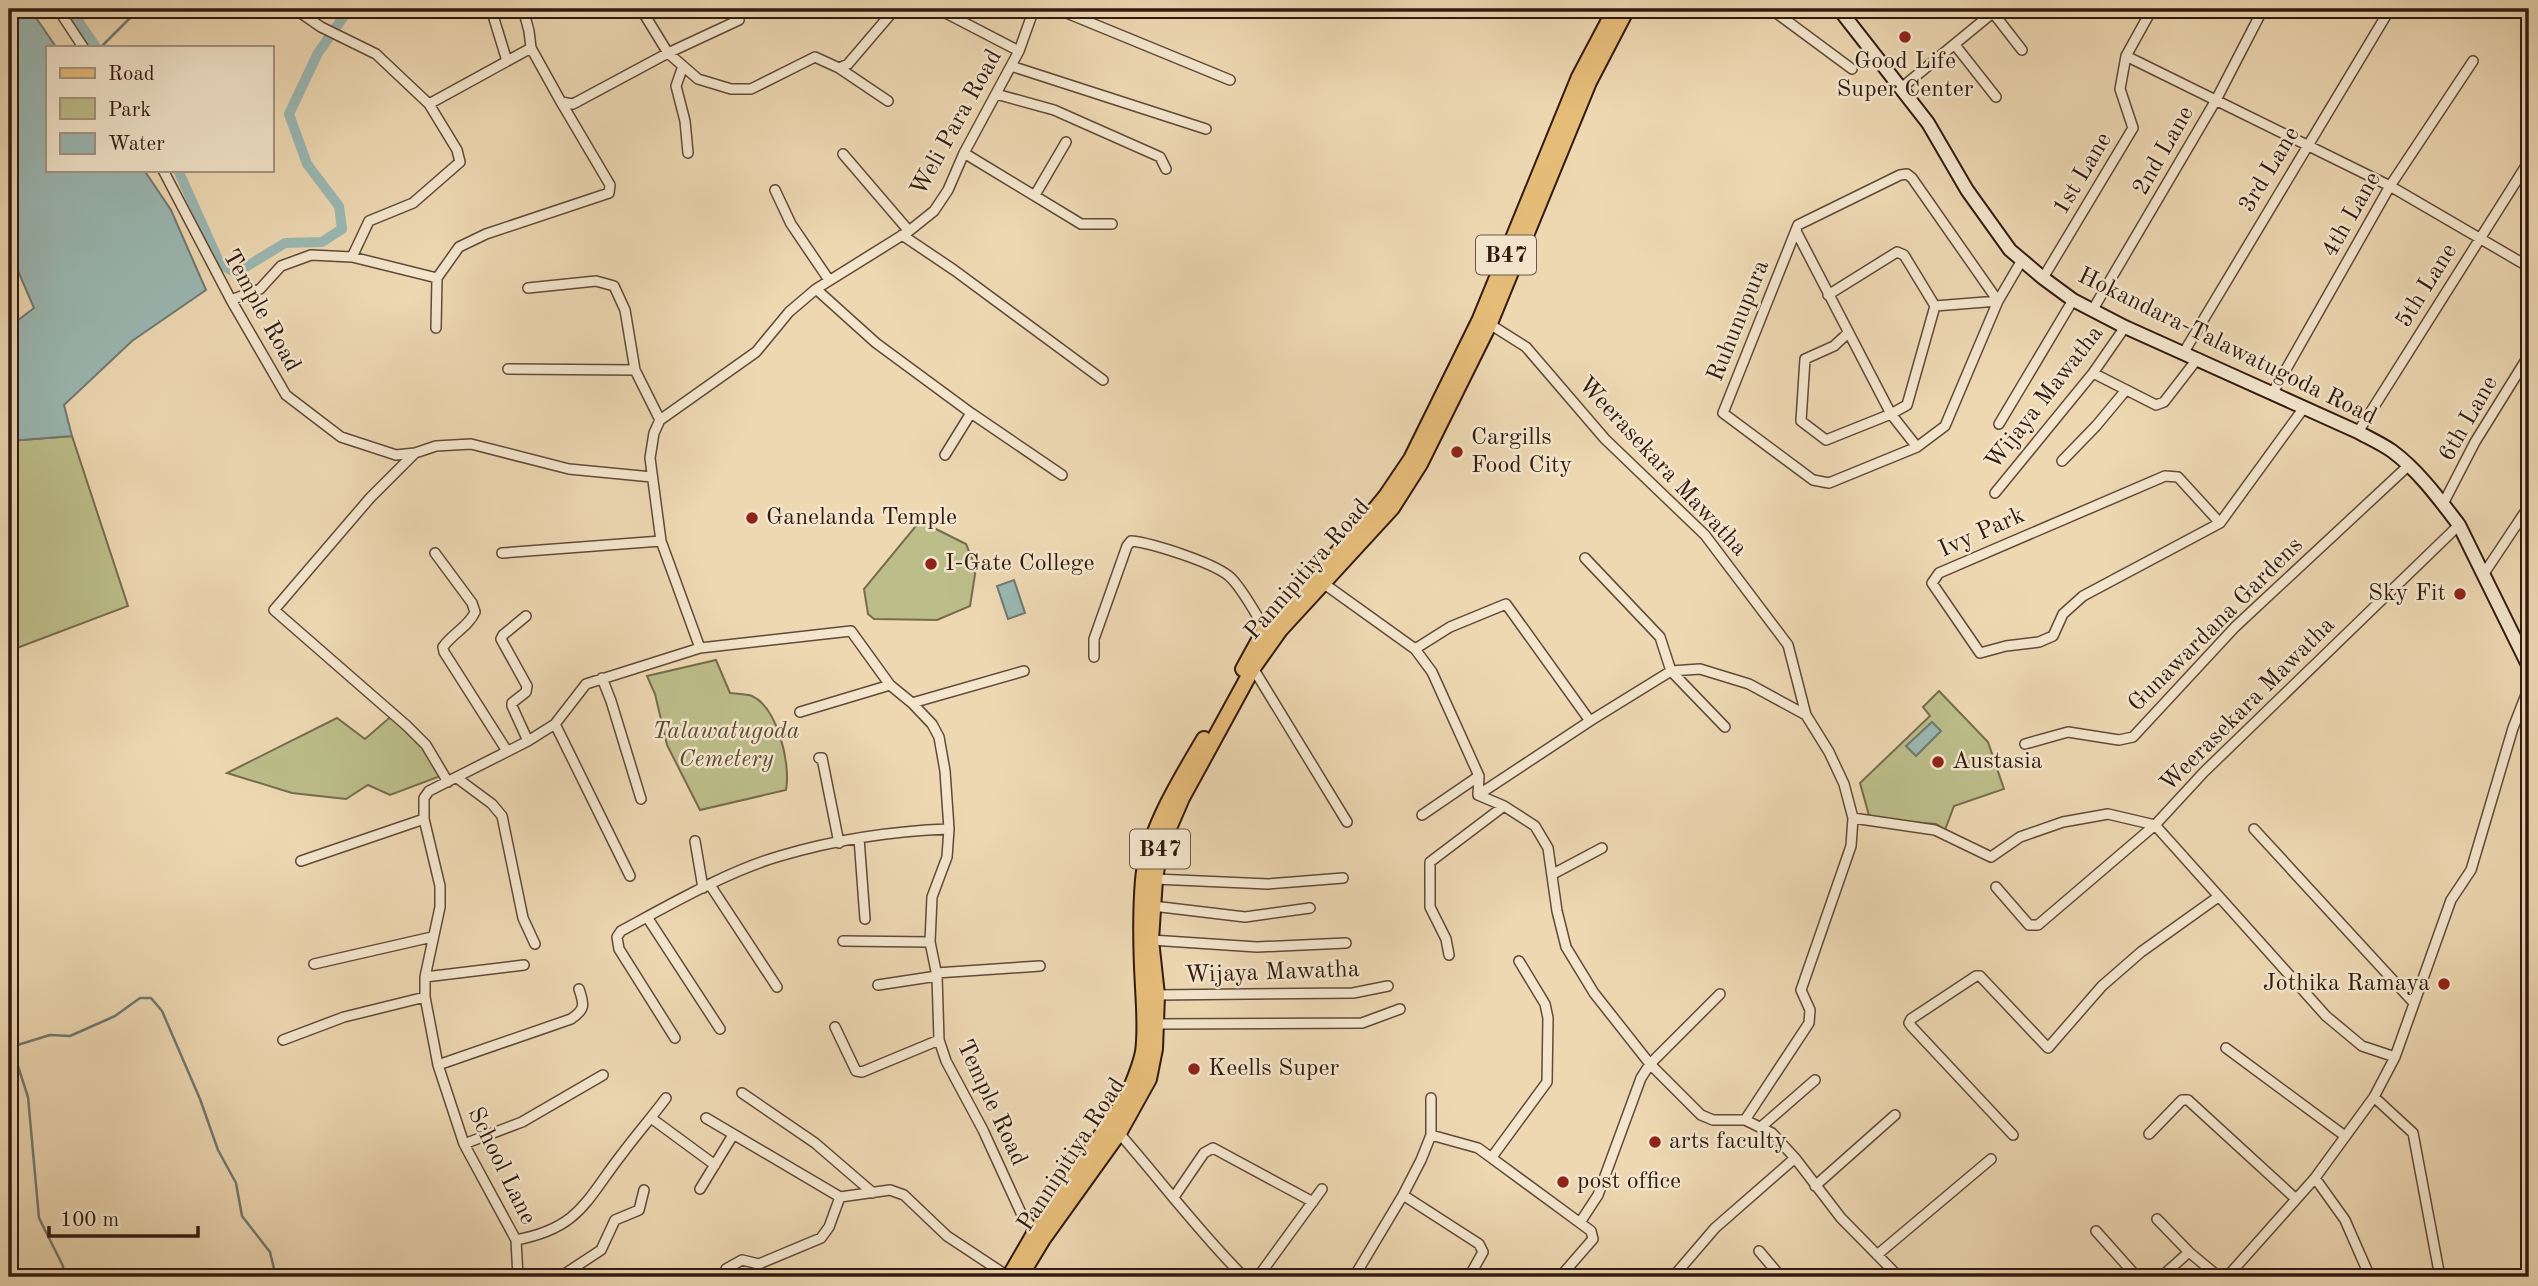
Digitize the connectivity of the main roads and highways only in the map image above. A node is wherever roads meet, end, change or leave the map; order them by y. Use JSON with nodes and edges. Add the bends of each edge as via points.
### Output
{"nodes":[{"id":1,"x":1615,"y":9,"type":"edge"},
{"id":2,"x":1627,"y":9,"type":"edge"},
{"id":3,"x":1839,"y":9,"type":"edge"},
{"id":4,"x":1485,"y":321,"type":"junction"},
{"id":5,"x":2528,"y":663,"type":"edge"},
{"id":6,"x":1039,"y":1235,"type":"junction"},
{"id":7,"x":1009,"y":1277,"type":"edge"},
{"id":8,"x":1020,"y":1277,"type":"edge"}],
"edges":[{"from":1,"to":4,"type":"main road","name":"Pannipitiya Road","number":"B47","via":[[1579,77]]},
{"from":2,"to":4,"type":"main road","name":"Pannipitiya Road","number":"B47","via":[[1589,82]]},
{"from":3,"to":5,"type":"main road","name":"Hokandara-Talawatugoda Road","via":[[1928,123],[1966,190],[2010,250],[2043,278],[2092,311],[2358,432],[2408,466],[2459,525]]},
{"from":4,"to":6,"type":"main road","name":"Pannipitiya Road","number":"B47","via":[[1411,459],[1354,535],[1265,629],[1173,794],[1150,846],[1143,878],[1144,1024],[1137,1074]]},
{"from":4,"to":6,"type":"main road","name":"Pannipitiya Road","number":"B47","via":[[1420,464],[1392,508],[1280,630],[1253,668],[1182,798],[1160,849],[1155,879],[1151,940],[1157,995],[1149,1079],[1119,1133]]},
{"from":6,"to":7,"type":"main road","name":"Pannipitiya Road","number":"B47"},
{"from":6,"to":8,"type":"main road","name":"Pannipitiya Road","number":"B47"}]}
